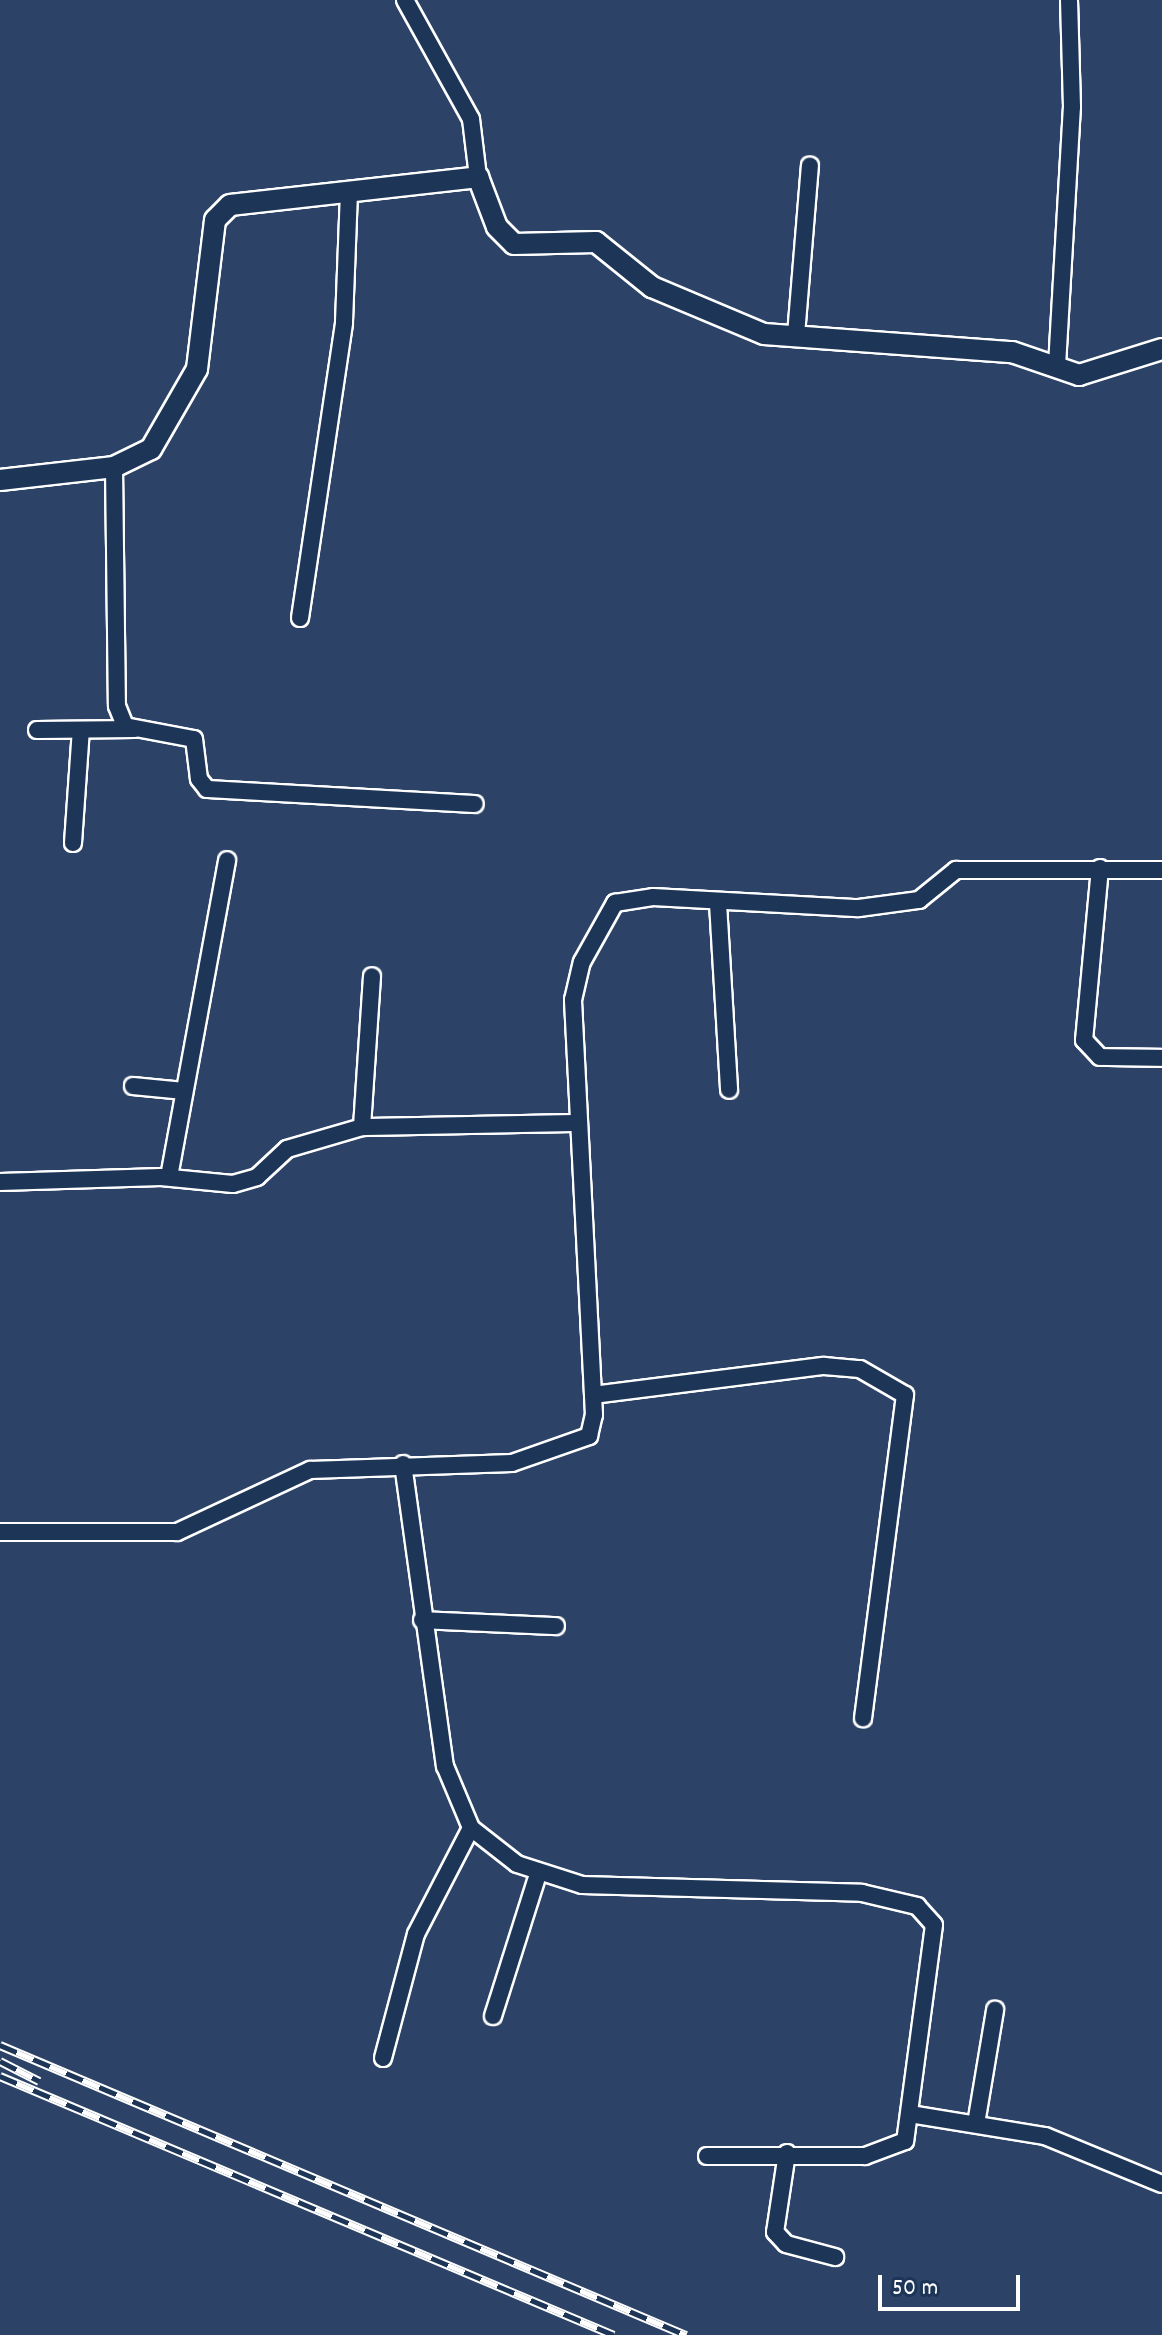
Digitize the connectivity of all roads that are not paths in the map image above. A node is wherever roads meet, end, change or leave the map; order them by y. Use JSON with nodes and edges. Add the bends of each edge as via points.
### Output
{"nodes":[{"id":1,"x":405,"y":0,"type":"edge"},
{"id":2,"x":1069,"y":0,"type":"edge"},
{"id":3,"x":810,"y":166,"type":"dead end"},
{"id":4,"x":478,"y":177,"type":"junction"},
{"id":5,"x":349,"y":194,"type":"junction"},
{"id":6,"x":796,"y":335,"type":"junction"},
{"id":7,"x":1162,"y":349,"type":"edge"},
{"id":8,"x":1057,"y":366,"type":"junction"},
{"id":9,"x":114,"y":467,"type":"junction"},
{"id":10,"x":0,"y":480,"type":"edge"},
{"id":11,"x":300,"y":618,"type":"dead end"},
{"id":12,"x":135,"y":729,"type":"junction"},
{"id":13,"x":37,"y":730,"type":"dead end"},
{"id":14,"x":81,"y":730,"type":"junction"},
{"id":15,"x":475,"y":804,"type":"dead end"},
{"id":16,"x":73,"y":843,"type":"dead end"},
{"id":17,"x":227,"y":860,"type":"dead end"},
{"id":18,"x":1100,"y":868,"type":"junction"},
{"id":19,"x":1162,"y":870,"type":"edge"},
{"id":20,"x":718,"y":903,"type":"junction"},
{"id":21,"x":372,"y":976,"type":"dead end"},
{"id":22,"x":1162,"y":1058,"type":"edge"},
{"id":23,"x":133,"y":1086,"type":"dead end"},
{"id":24,"x":729,"y":1090,"type":"dead end"},
{"id":25,"x":184,"y":1091,"type":"junction"},
{"id":26,"x":578,"y":1123,"type":"junction"},
{"id":27,"x":362,"y":1127,"type":"junction"},
{"id":28,"x":169,"y":1177,"type":"junction"},
{"id":29,"x":0,"y":1182,"type":"edge"},
{"id":30,"x":593,"y":1395,"type":"junction"},
{"id":31,"x":403,"y":1464,"type":"junction"},
{"id":32,"x":0,"y":1532,"type":"edge"},
{"id":33,"x":422,"y":1620,"type":"junction"},
{"id":34,"x":556,"y":1626,"type":"dead end"},
{"id":35,"x":863,"y":1718,"type":"dead end"},
{"id":36,"x":471,"y":1828,"type":"junction"},
{"id":37,"x":538,"y":1874,"type":"junction"},
{"id":38,"x":995,"y":2010,"type":"dead end"},
{"id":39,"x":493,"y":2016,"type":"dead end"},
{"id":40,"x":383,"y":2058,"type":"dead end"},
{"id":41,"x":910,"y":2114,"type":"junction"},
{"id":42,"x":976,"y":2124,"type":"junction"},
{"id":43,"x":787,"y":2153,"type":"junction"},
{"id":44,"x":707,"y":2156,"type":"dead end"},
{"id":45,"x":1162,"y":2184,"type":"edge"},
{"id":46,"x":835,"y":2257,"type":"dead end"}],
"edges":[{"from":1,"to":4,"type":"street","via":[[471,119]]},
{"from":2,"to":8,"type":"street","via":[[1072,107]]},
{"from":3,"to":6,"type":"street"},
{"from":4,"to":5,"type":"street"},
{"from":4,"to":6,"type":"street","via":[[497,227],[514,244],[596,242],[652,287],[753,331]]},
{"from":5,"to":9,"type":"street","via":[[217,211],[197,369],[151,449]]},
{"from":5,"to":11,"type":"street","via":[[346,312]]},
{"from":6,"to":8,"type":"street","via":[[999,350]]},
{"from":7,"to":8,"type":"street","via":[[1087,374]]},
{"from":9,"to":10,"type":"street"},
{"from":9,"to":12,"type":"street","via":[[117,706],[120,720]]},
{"from":12,"to":14,"type":"street"},
{"from":12,"to":15,"type":"street","via":[[194,739],[199,779],[207,789]]},
{"from":13,"to":14,"type":"street"},
{"from":14,"to":16,"type":"street"},
{"from":17,"to":25,"type":"street"},
{"from":18,"to":19,"type":"street"},
{"from":18,"to":20,"type":"street","via":[[956,870],[919,900],[873,907]]},
{"from":18,"to":22,"type":"street","via":[[1084,1040],[1100,1057]]},
{"from":20,"to":24,"type":"street"},
{"from":20,"to":26,"type":"street","via":[[632,896],[605,915],[575,982]]},
{"from":21,"to":27,"type":"street"},
{"from":23,"to":25,"type":"street"},
{"from":25,"to":28,"type":"street"},
{"from":26,"to":27,"type":"street"},
{"from":26,"to":30,"type":"street"},
{"from":27,"to":28,"type":"street","via":[[287,1149],[246,1182]]},
{"from":28,"to":29,"type":"street"},
{"from":30,"to":31,"type":"street","via":[[594,1426],[574,1445],[485,1466]]},
{"from":30,"to":35,"type":"street","via":[[824,1366],[860,1369],[905,1395]]},
{"from":31,"to":32,"type":"street","via":[[286,1477],[177,1532]]},
{"from":31,"to":33,"type":"street"},
{"from":33,"to":34,"type":"street"},
{"from":33,"to":36,"type":"street","via":[[445,1766]]},
{"from":36,"to":37,"type":"street"},
{"from":36,"to":40,"type":"street","via":[[416,1934]]},
{"from":37,"to":39,"type":"street"},
{"from":37,"to":41,"type":"street","via":[[582,1885],[806,1887],[917,1906],[934,1925],[936,1943]]},
{"from":38,"to":42,"type":"street"},
{"from":41,"to":42,"type":"street"},
{"from":41,"to":43,"type":"street","via":[[905,2141],[885,2153]]},
{"from":42,"to":45,"type":"street","via":[[1045,2136]]},
{"from":43,"to":44,"type":"street"},
{"from":43,"to":46,"type":"street","via":[[775,2232],[786,2244]]}]}
